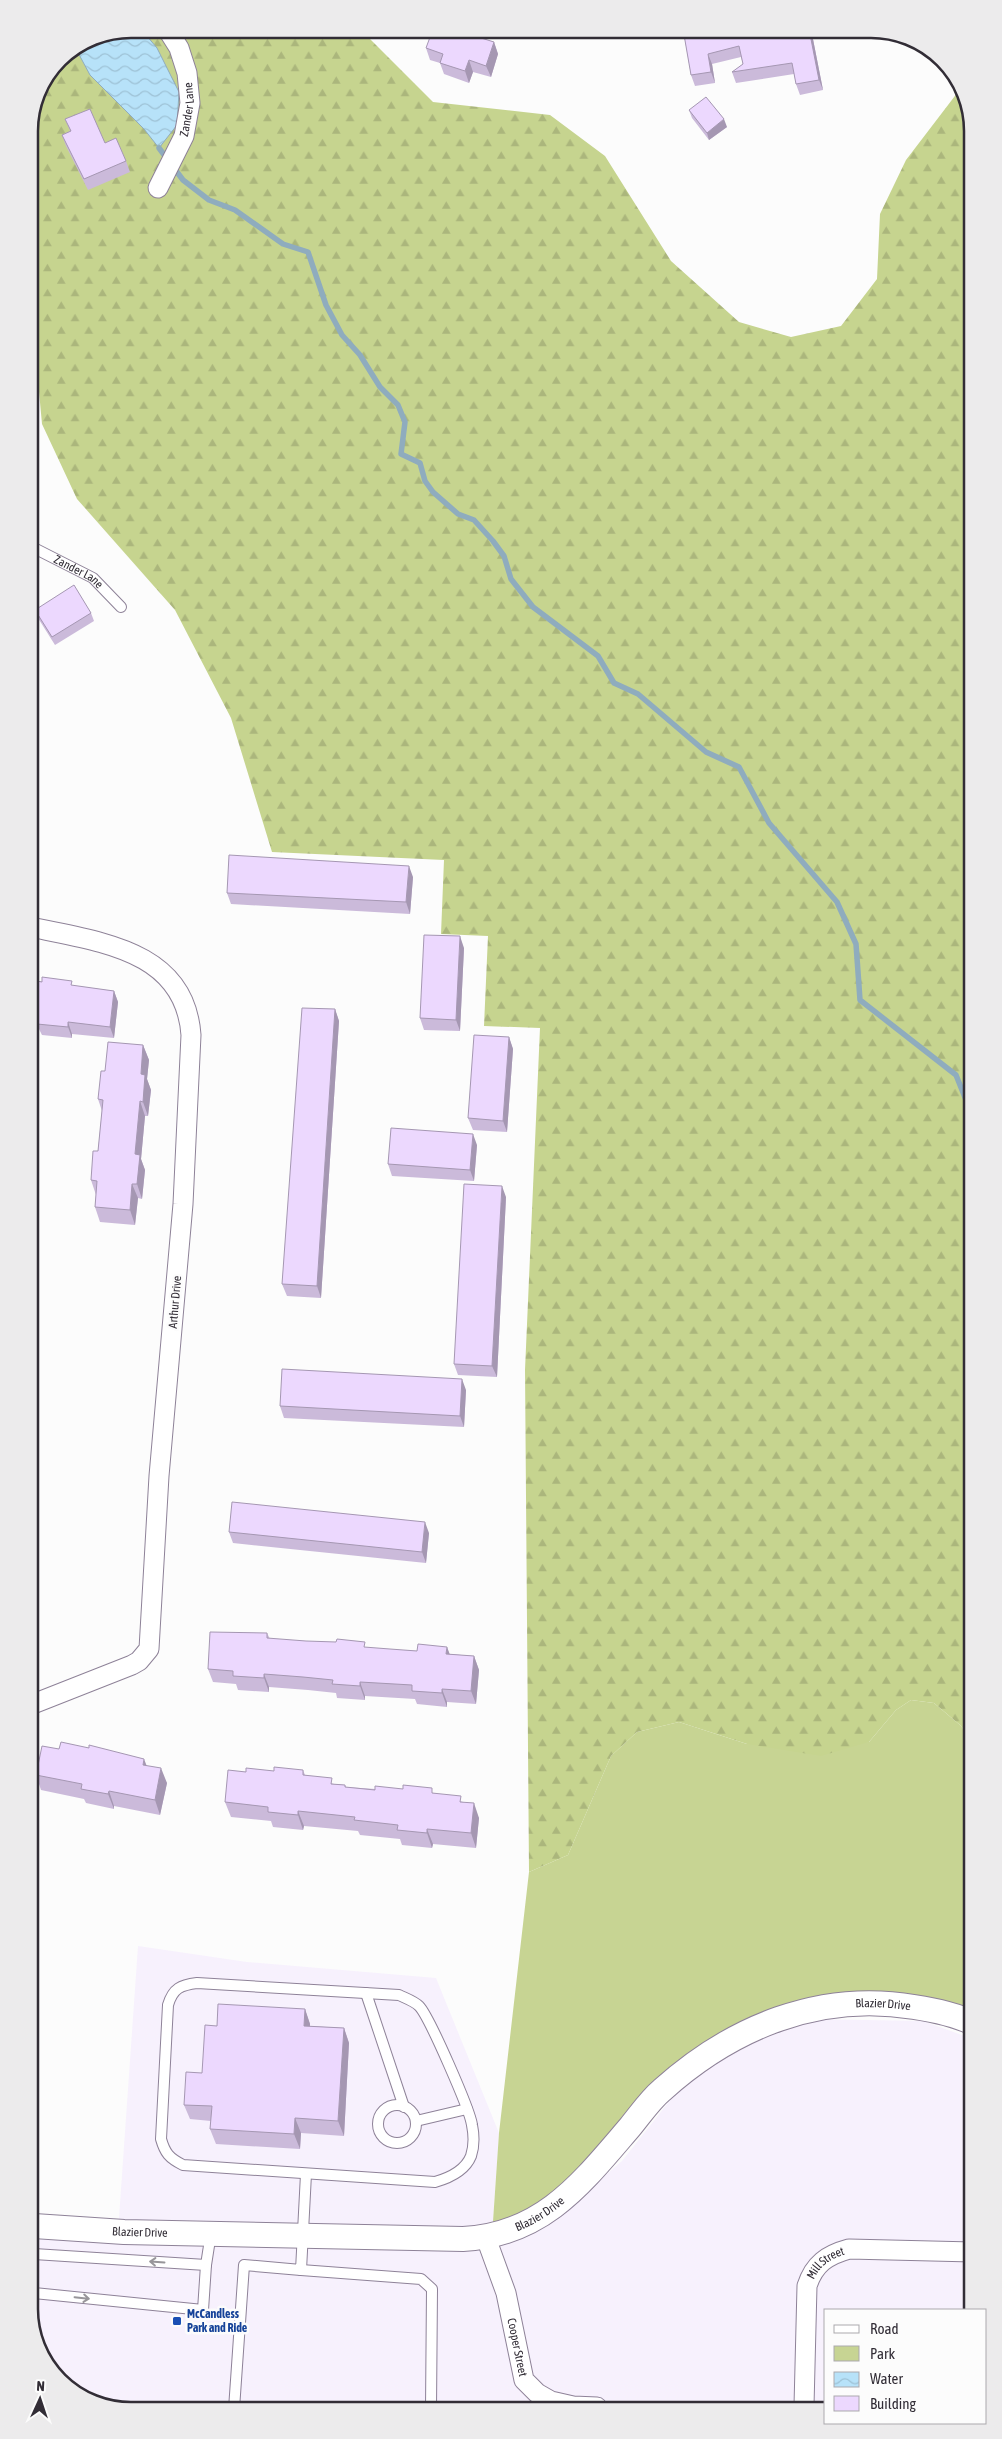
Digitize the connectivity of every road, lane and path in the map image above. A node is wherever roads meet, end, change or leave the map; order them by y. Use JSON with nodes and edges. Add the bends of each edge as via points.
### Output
{"nodes":[{"id":1,"x":173,"y":38,"type":"edge"},
{"id":2,"x":158,"y":188,"type":"dead end"},
{"id":3,"x":38,"y":550,"type":"edge"},
{"id":4,"x":121,"y":607,"type":"dead end"},
{"id":5,"x":38,"y":929,"type":"edge"},
{"id":6,"x":38,"y":1702,"type":"edge"},
{"id":7,"x":366,"y":1993,"type":"junction"},
{"id":8,"x":964,"y":2020,"type":"edge"},
{"id":9,"x":404,"y":2107,"type":"junction"},
{"id":10,"x":467,"y":2109,"type":"junction"},
{"id":11,"x":416,"y":2120,"type":"junction"},
{"id":12,"x":306,"y":2174,"type":"junction"},
{"id":13,"x":38,"y":2226,"type":"edge"},
{"id":14,"x":212,"y":2232,"type":"junction"},
{"id":15,"x":304,"y":2235,"type":"junction"},
{"id":16,"x":486,"y":2238,"type":"junction"},
{"id":17,"x":964,"y":2252,"type":"edge"},
{"id":18,"x":38,"y":2254,"type":"edge"},
{"id":19,"x":206,"y":2265,"type":"junction"},
{"id":20,"x":301,"y":2270,"type":"junction"},
{"id":21,"x":38,"y":2293,"type":"edge"},
{"id":22,"x":235,"y":2401,"type":"edge"},
{"id":23,"x":431,"y":2401,"type":"edge"},
{"id":24,"x":553,"y":2402,"type":"edge"},
{"id":25,"x":804,"y":2402,"type":"edge"}],
"edges":[{"from":1,"to":2,"type":"street","name":"Zander Lane","via":[[187,73],[190,104],[184,136]]},
{"from":3,"to":4,"type":"lane","name":"Zander Lane","via":[[93,578]]},
{"from":5,"to":6,"type":"street","name":"Arthur Drive","via":[[123,949],[153,965],[172,982],[183,998],[191,1035],[183,1204],[158,1476],[149,1649],[132,1665]]},
{"from":7,"to":9,"type":"lane"},
{"from":7,"to":10,"type":"lane","via":[[399,1995],[419,2006]]},
{"from":7,"to":12,"type":"lane","via":[[197,1983],[176,1988],[171,1995],[161,2139],[164,2152],[183,2165]]},
{"from":8,"to":16,"type":"street","name":"Blazier Drive","via":[[944,2012],[860,2002],[808,2009],[746,2031],[706,2055],[660,2091],[571,2193],[550,2210],[524,2225]]},
{"from":9,"to":11,"type":"lane"},
{"from":9,"to":11,"type":"lane","via":[[392,2106],[382,2113],[378,2124],[382,2136],[393,2143],[405,2142],[414,2133]]},
{"from":10,"to":11,"type":"lane"},
{"from":10,"to":12,"type":"lane","via":[[472,2125],[470,2158],[449,2178],[435,2182]]},
{"from":12,"to":15,"type":"lane"},
{"from":13,"to":14,"type":"street","name":"Blazier Drive","via":[[124,2232]]},
{"from":14,"to":15,"type":"street","name":"Blazier Drive"},
{"from":14,"to":19,"type":"lane"},
{"from":15,"to":16,"type":"street","name":"Blazier Drive"},
{"from":15,"to":20,"type":"lane"},
{"from":16,"to":24,"type":"street","name":"Cooper Street","via":[[506,2293],[524,2380],[537,2393]]},
{"from":17,"to":25,"type":"street","name":"Mill Street","via":[[849,2249],[820,2262],[807,2286]]},
{"from":19,"to":18,"type":"lane","one_way":true},
{"from":21,"to":19,"type":"lane","one_way":true,"via":[[203,2310]]},
{"from":20,"to":22,"type":"lane","via":[[244,2265]]},
{"from":20,"to":23,"type":"lane","via":[[421,2279],[432,2289]]}]}
